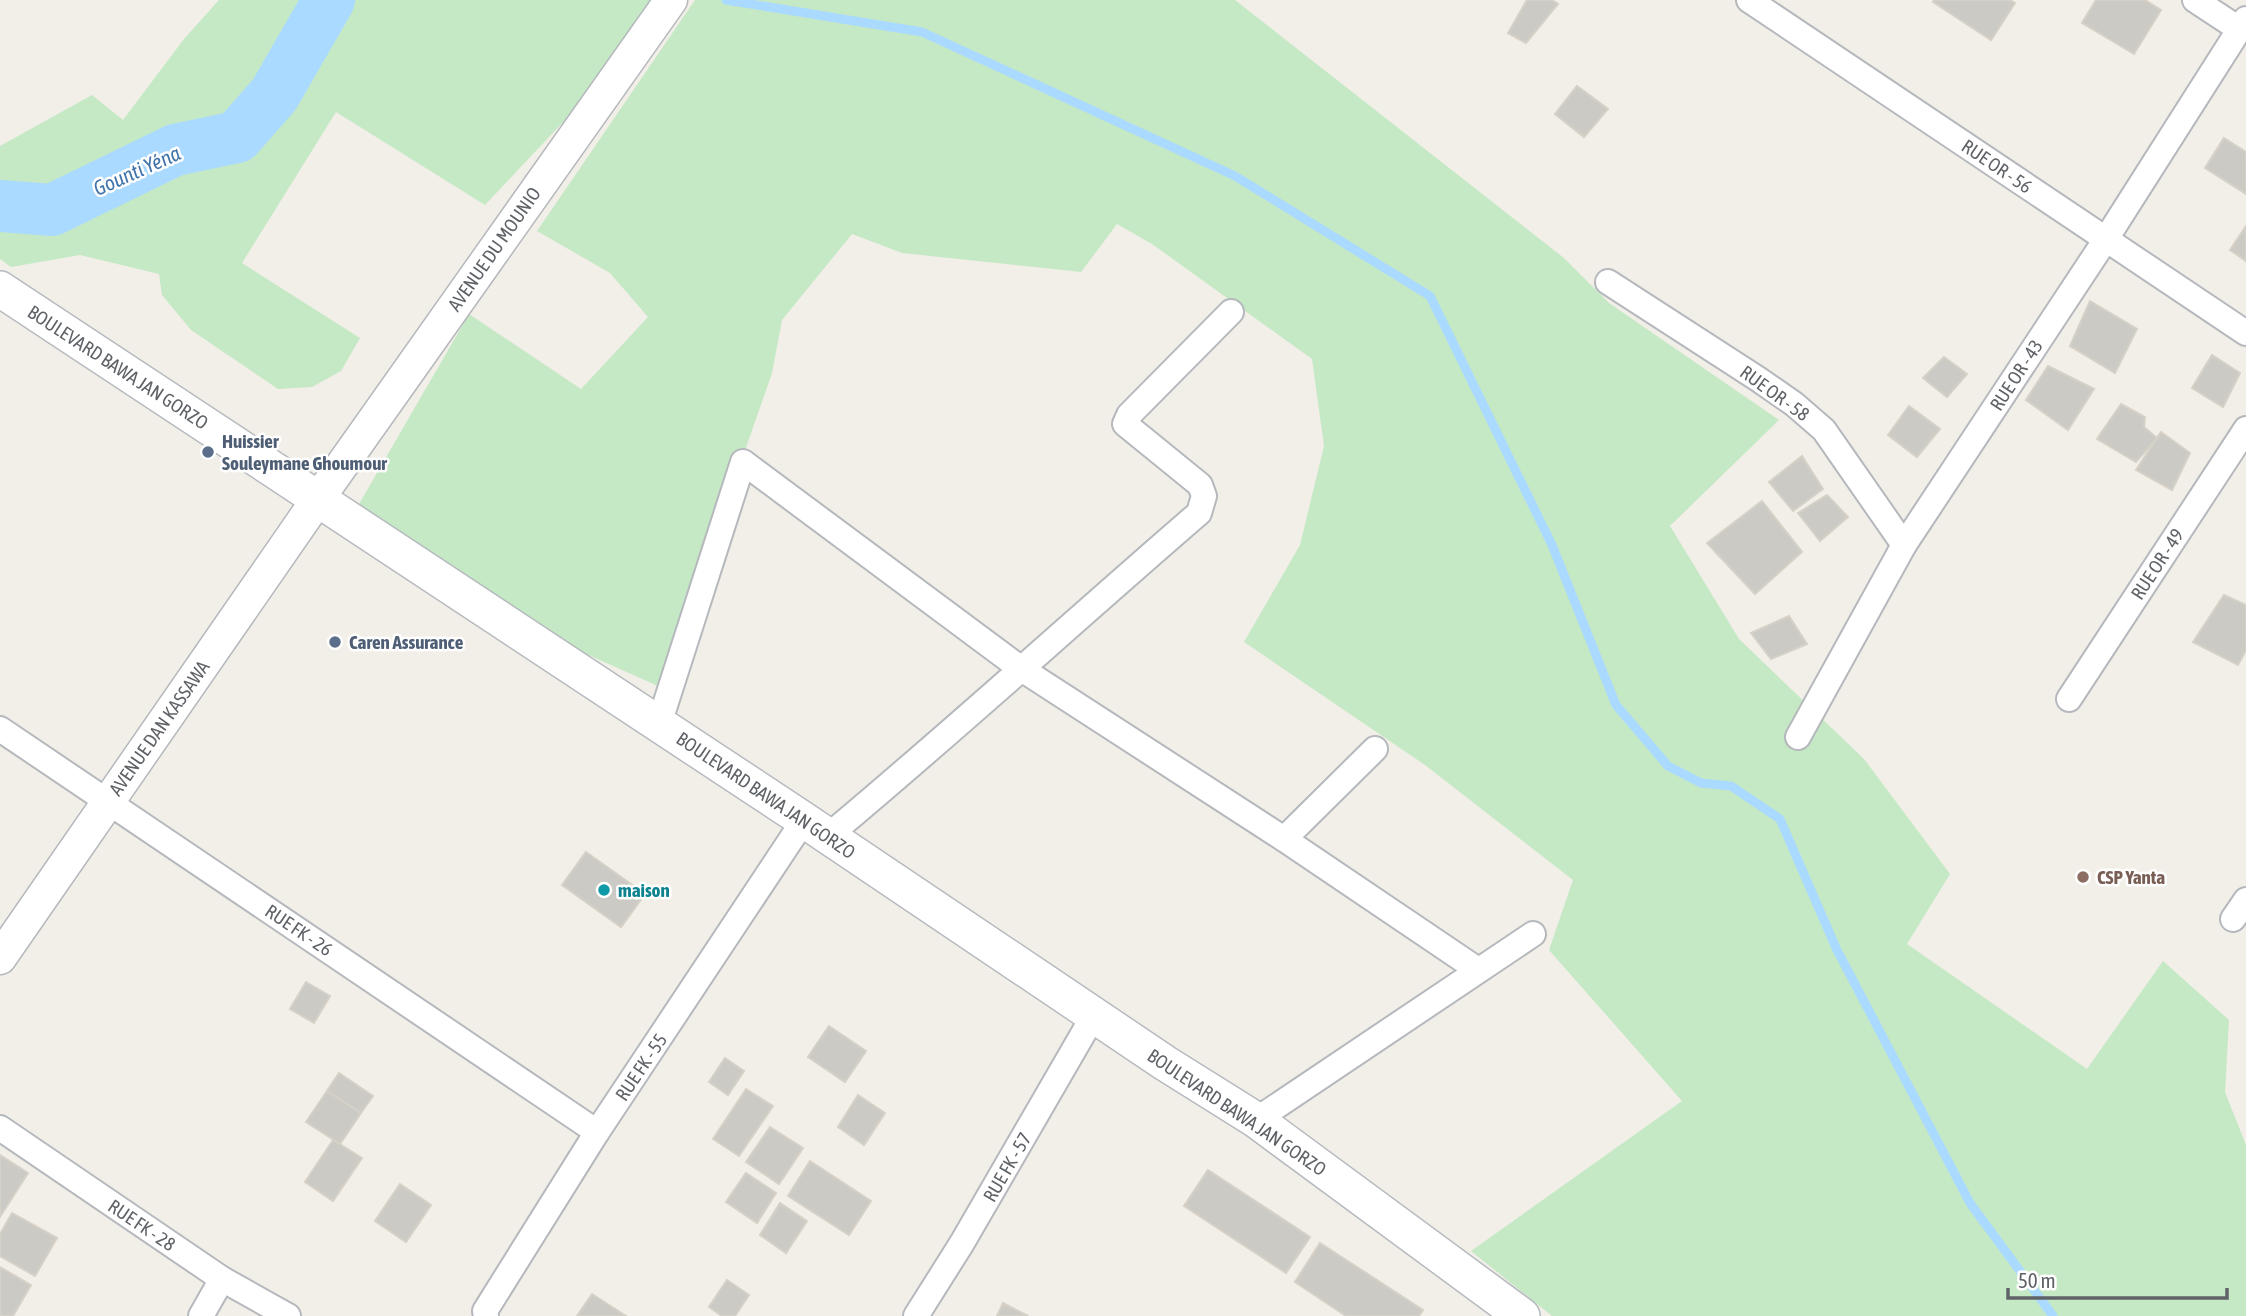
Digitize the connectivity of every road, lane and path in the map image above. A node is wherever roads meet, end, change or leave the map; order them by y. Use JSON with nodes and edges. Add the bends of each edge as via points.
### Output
{"nodes":[{"id":1,"x":671,"y":0,"type":"edge"},
{"id":2,"x":1749,"y":0,"type":"edge"},
{"id":3,"x":2195,"y":0,"type":"edge"},
{"id":4,"x":2243,"y":24,"type":"edge"},
{"id":5,"x":2106,"y":239,"type":"junction"},
{"id":6,"x":1608,"y":282,"type":"dead end"},
{"id":7,"x":0,"y":289,"type":"edge"},
{"id":8,"x":1231,"y":312,"type":"dead end"},
{"id":9,"x":2246,"y":332,"type":"edge"},
{"id":10,"x":2246,"y":429,"type":"edge"},
{"id":11,"x":318,"y":499,"type":"junction"},
{"id":12,"x":1904,"y":545,"type":"junction"},
{"id":13,"x":1020,"y":668,"type":"junction"},
{"id":14,"x":2068,"y":699,"type":"dead end"},
{"id":15,"x":659,"y":724,"type":"junction"},
{"id":16,"x":0,"y":729,"type":"edge"},
{"id":17,"x":1798,"y":737,"type":"dead end"},
{"id":18,"x":1375,"y":749,"type":"dead end"},
{"id":19,"x":107,"y":801,"type":"junction"},
{"id":20,"x":816,"y":828,"type":"junction"},
{"id":21,"x":1284,"y":839,"type":"junction"},
{"id":22,"x":1533,"y":934,"type":"dead end"},
{"id":23,"x":0,"y":958,"type":"edge"},
{"id":24,"x":1478,"y":970,"type":"junction"},
{"id":25,"x":1094,"y":1015,"type":"junction"},
{"id":26,"x":1256,"y":1121,"type":"junction"},
{"id":27,"x":0,"y":1128,"type":"edge"},
{"id":28,"x":597,"y":1132,"type":"junction"},
{"id":29,"x":222,"y":1279,"type":"junction"},
{"id":30,"x":1508,"y":1312,"type":"edge"},
{"id":31,"x":478,"y":1314,"type":"edge"},
{"id":32,"x":201,"y":1316,"type":"edge"},
{"id":33,"x":288,"y":1316,"type":"edge"},
{"id":34,"x":916,"y":1316,"type":"edge"}],
"edges":[{"from":1,"to":11,"type":"street","name":"AVENUE DU MOUNIO"},
{"from":2,"to":5,"type":"street","name":"RUE OR - 56"},
{"from":3,"to":4,"type":"street"},
{"from":4,"to":5,"type":"street","name":"RUE OR - 43"},
{"from":5,"to":9,"type":"street","name":"RUE OR - 56"},
{"from":5,"to":12,"type":"street","name":"RUE OR - 43"},
{"from":6,"to":12,"type":"street","name":"RUE OR - 58","via":[[1814,421]]},
{"from":7,"to":11,"type":"main road","name":"BOULEVARD BAWA JAN GORZO"},
{"from":8,"to":13,"type":"street","name":"RUE FK - 55","via":[[1125,424],[1200,485],[1204,496],[1199,513]]},
{"from":10,"to":14,"type":"street","name":"RUE OR - 49"},
{"from":11,"to":15,"type":"main road","name":"BOULEVARD BAWA JAN GORZO"},
{"from":11,"to":19,"type":"street","name":"AVENUE DAN KASSAWA"},
{"from":12,"to":17,"type":"street","name":"RUE OR - 43"},
{"from":13,"to":15,"type":"street","via":[[743,462]]},
{"from":13,"to":20,"type":"street","name":"RUE FK - 55","via":[[932,750]]},
{"from":13,"to":21,"type":"street"},
{"from":15,"to":20,"type":"main road","name":"BOULEVARD BAWA JAN GORZO"},
{"from":16,"to":19,"type":"street","name":"RUE FK - 26"},
{"from":18,"to":21,"type":"street"},
{"from":19,"to":23,"type":"street","name":"AVENUE DAN KASSAWA"},
{"from":19,"to":28,"type":"street","name":"RUE FK - 26"},
{"from":20,"to":25,"type":"main road","name":"BOULEVARD BAWA JAN GORZO"},
{"from":20,"to":28,"type":"street","name":"RUE FK - 55"},
{"from":21,"to":24,"type":"street"},
{"from":22,"to":24,"type":"street"},
{"from":24,"to":26,"type":"street"},
{"from":25,"to":26,"type":"main road","name":"BOULEVARD BAWA JAN GORZO"},
{"from":25,"to":34,"type":"street","name":"RUE FK - 57"},
{"from":26,"to":30,"type":"main road","name":"BOULEVARD BAWA JAN GORZO"},
{"from":27,"to":29,"type":"street","name":"RUE FK - 28"},
{"from":28,"to":31,"type":"street","name":"RUE FK - 55"},
{"from":29,"to":32,"type":"street"},
{"from":29,"to":33,"type":"street","name":"RUE FK - 28"}]}
